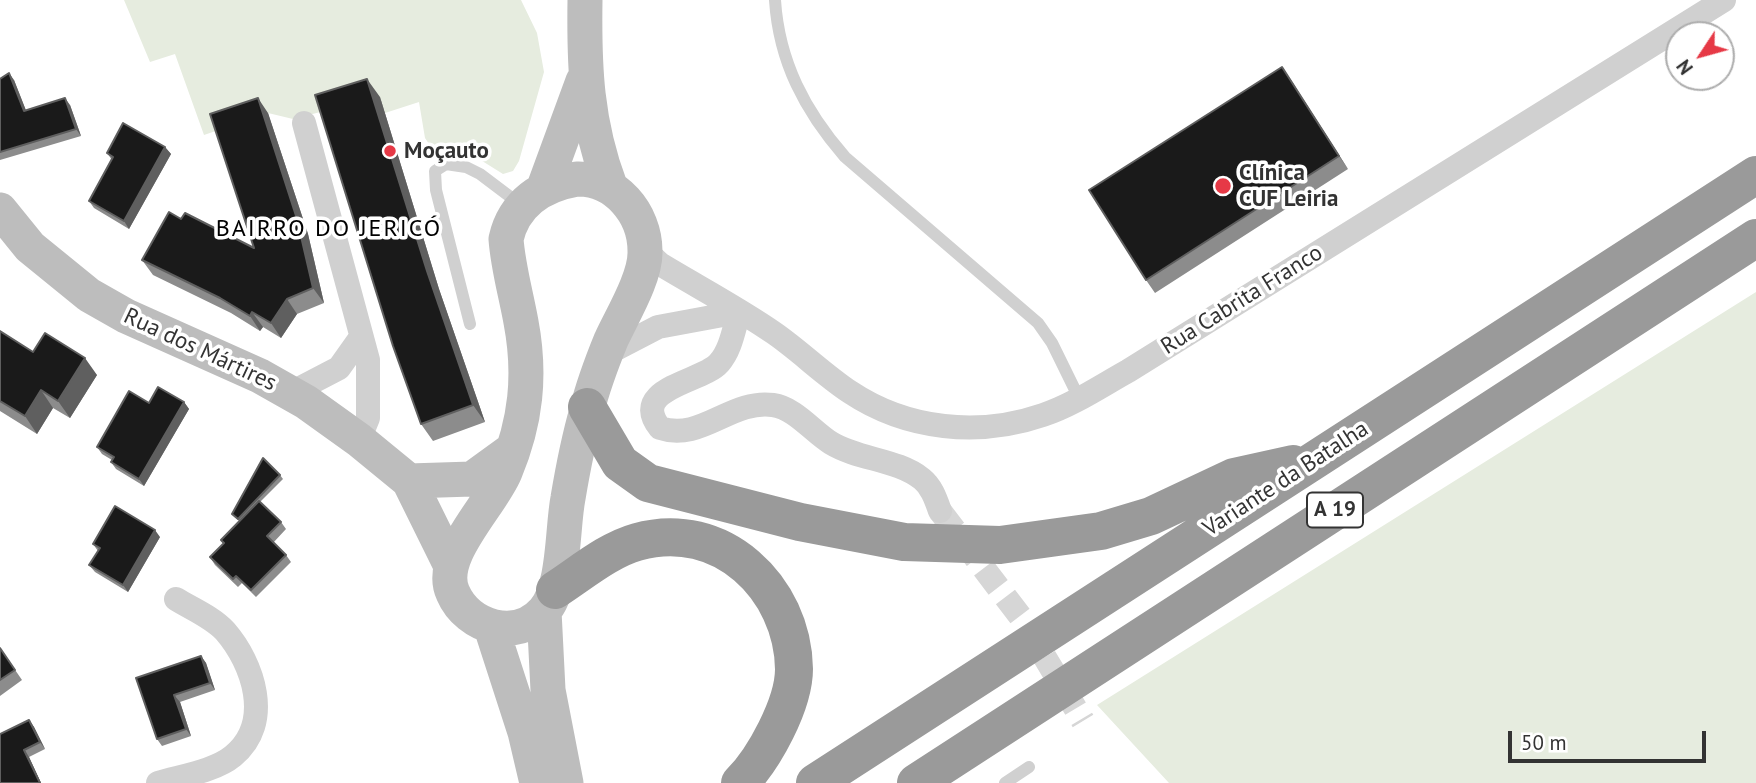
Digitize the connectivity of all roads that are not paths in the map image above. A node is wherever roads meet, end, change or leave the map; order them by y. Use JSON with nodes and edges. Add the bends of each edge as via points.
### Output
{"nodes":[{"id":1,"x":585,"y":0,"type":"edge"},
{"id":2,"x":775,"y":0,"type":"edge"},
{"id":3,"x":1724,"y":0,"type":"edge"},
{"id":4,"x":584,"y":77,"type":"junction"},
{"id":5,"x":304,"y":123,"type":"dead end"},
{"id":6,"x":1756,"y":175,"type":"edge"},
{"id":7,"x":610,"y":186,"type":"junction"},
{"id":8,"x":532,"y":197,"type":"junction"},
{"id":9,"x":0,"y":210,"type":"edge"},
{"id":10,"x":1756,"y":239,"type":"edge"},
{"id":11,"x":645,"y":250,"type":"junction"},
{"id":12,"x":739,"y":312,"type":"junction"},
{"id":13,"x":470,"y":324,"type":"dead end"},
{"id":14,"x":361,"y":337,"type":"junction"},
{"id":15,"x":606,"y":354,"type":"junction"},
{"id":16,"x":291,"y":393,"type":"junction"},
{"id":17,"x":1079,"y":398,"type":"junction"},
{"id":18,"x":587,"y":407,"type":"junction"},
{"id":19,"x":359,"y":440,"type":"junction"},
{"id":20,"x":514,"y":449,"type":"junction"},
{"id":21,"x":1316,"y":460,"type":"junction"},
{"id":22,"x":410,"y":481,"type":"junction"},
{"id":23,"x":940,"y":512,"type":"tunnel mouth"},
{"id":24,"x":450,"y":564,"type":"junction"},
{"id":25,"x":176,"y":599,"type":"dead end"},
{"id":26,"x":549,"y":601,"type":"junction"},
{"id":27,"x":491,"y":627,"type":"junction"},
{"id":28,"x":1029,"y":767,"type":"dead end"},
{"id":29,"x":549,"y":772,"type":"edge"},
{"id":30,"x":158,"y":783,"type":"edge"},
{"id":31,"x":740,"y":783,"type":"edge"},
{"id":32,"x":815,"y":783,"type":"edge"},
{"id":33,"x":916,"y":783,"type":"edge"},
{"id":34,"x":1005,"y":783,"type":"edge"}],
"edges":[{"from":1,"to":4,"type":"main road"},
{"from":2,"to":17,"type":"lane","via":[[787,67],[828,137],[1029,314],[1052,343]]},
{"from":3,"to":17,"type":"street","name":"Rua Cabrita Franco"},
{"from":4,"to":7,"type":"main road","via":[[599,156]]},
{"from":4,"to":8,"type":"main road"},
{"from":5,"to":14,"type":"street"},
{"from":6,"to":21,"type":"highway","name":"Variante da Batalha","number":"A 19"},
{"from":7,"to":8,"type":"main road","via":[[577,179]]},
{"from":7,"to":11,"type":"main road","via":[[625,197],[642,232]]},
{"from":8,"to":13,"type":"lane","via":[[466,167],[446,164],[435,171]]},
{"from":8,"to":20,"type":"main road","via":[[511,221],[506,239],[527,383]]},
{"from":9,"to":16,"type":"main road","name":"Rua dos Mártires","via":[[30,247],[89,295]]},
{"from":10,"to":33,"type":"highway","number":"A 19"},
{"from":11,"to":12,"type":"street","name":"Rua Cabrita Franco"},
{"from":11,"to":15,"type":"main road","via":[[643,267]]},
{"from":12,"to":15,"type":"street","via":[[658,327]]},
{"from":12,"to":17,"type":"street","name":"Rua Cabrita Franco","via":[[773,332],[850,392],[900,417],[926,424],[1003,425],[1046,414]]},
{"from":12,"to":23,"type":"street","via":[[726,355],[719,363],[701,376],[672,386],[655,401],[652,413],[660,428],[688,432],[734,411],[774,405],[852,454],[922,479]]},
{"from":14,"to":16,"type":"street","via":[[339,368]]},
{"from":14,"to":19,"type":"street","via":[[368,360],[370,398]]},
{"from":15,"to":18,"type":"main road"},
{"from":16,"to":19,"type":"main road","name":"Rua dos Mártires"},
{"from":18,"to":21,"type":"highway","via":[[620,463],[648,483],[800,522],[904,542],[1029,542],[1101,531],[1151,516],[1234,477]]},
{"from":18,"to":26,"type":"main road"},
{"from":19,"to":22,"type":"main road","name":"Rua dos Mártires"},
{"from":20,"to":22,"type":"main road","via":[[472,479]]},
{"from":20,"to":24,"type":"main road","via":[[490,501]]},
{"from":21,"to":32,"type":"highway","name":"Variante da Batalha","number":"A 19"},
{"from":22,"to":24,"type":"main road","name":"Rua dos Mártires"},
{"from":24,"to":27,"type":"main road","name":"Rua dos Mártires","via":[[448,578],[458,603]]},
{"from":25,"to":30,"type":"street","via":[[214,621],[235,645],[250,670],[256,710],[250,734],[233,756]]},
{"from":26,"to":27,"type":"main road","via":[[516,626]]},
{"from":26,"to":29,"type":"main road"},
{"from":26,"to":31,"type":"highway","via":[[619,550],[658,538],[710,543],[760,576],[782,610],[794,672],[787,708]]},
{"from":27,"to":29,"type":"main road"},
{"from":28,"to":34,"type":"lane"}]}
